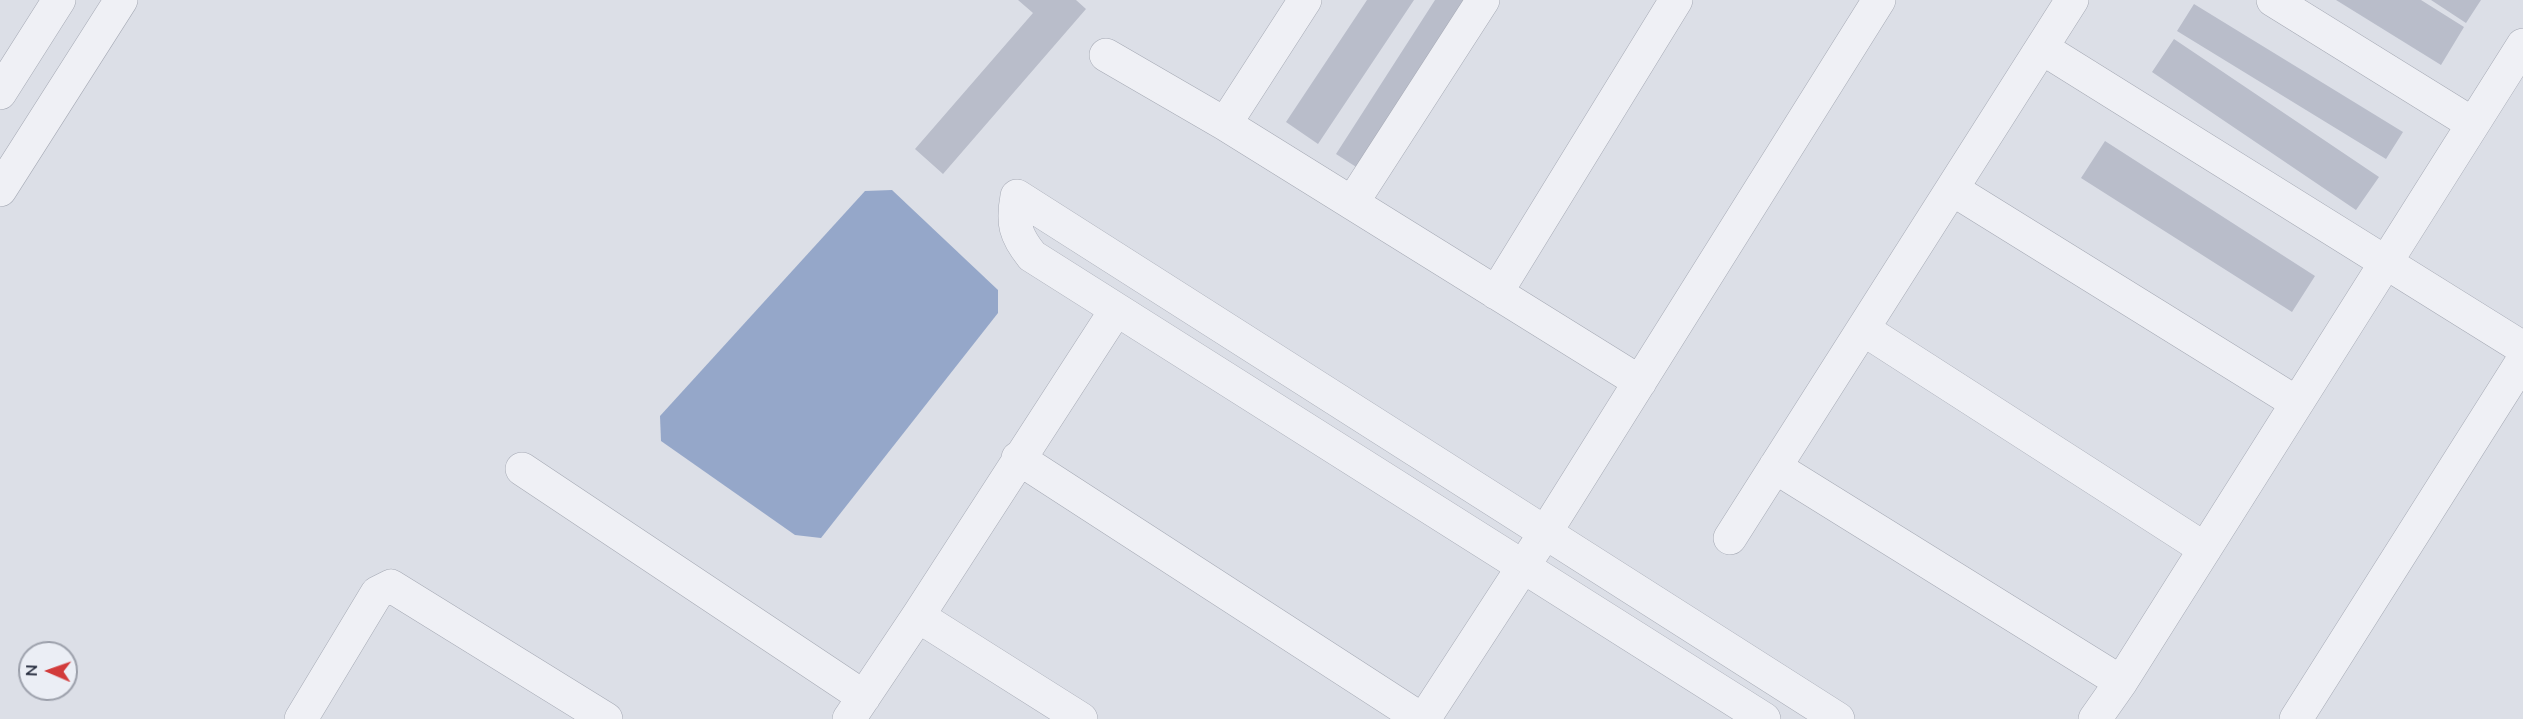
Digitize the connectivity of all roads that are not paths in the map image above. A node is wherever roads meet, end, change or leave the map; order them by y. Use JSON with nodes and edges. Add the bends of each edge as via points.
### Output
{"nodes":[{"id":1,"x":60,"y":0,"type":"edge"},
{"id":2,"x":1305,"y":0,"type":"edge"},
{"id":3,"x":1484,"y":0,"type":"edge"},
{"id":4,"x":1676,"y":0,"type":"edge"},
{"id":5,"x":1879,"y":0,"type":"edge"},
{"id":6,"x":2072,"y":0,"type":"edge"},
{"id":7,"x":2273,"y":0,"type":"edge"},
{"id":8,"x":110,"y":4,"type":"edge"},
{"id":9,"x":2523,"y":45,"type":"edge"},
{"id":10,"x":2042,"y":48,"type":"junction"},
{"id":11,"x":1106,"y":55,"type":"dead end"},
{"id":12,"x":0,"y":93,"type":"edge"},
{"id":13,"x":1225,"y":124,"type":"junction"},
{"id":14,"x":2473,"y":124,"type":"junction"},
{"id":15,"x":1952,"y":189,"type":"junction"},
{"id":16,"x":0,"y":190,"type":"edge"},
{"id":17,"x":1352,"y":203,"type":"junction"},
{"id":18,"x":2385,"y":262,"type":"junction"},
{"id":19,"x":1496,"y":293,"type":"junction"},
{"id":20,"x":1116,"y":310,"type":"junction"},
{"id":21,"x":1863,"y":329,"type":"junction"},
{"id":22,"x":2523,"y":348,"type":"edge"},
{"id":23,"x":2523,"y":360,"type":"edge"},
{"id":24,"x":1640,"y":382,"type":"junction"},
{"id":25,"x":2297,"y":403,"type":"junction"},
{"id":26,"x":1018,"y":458,"type":"junction"},
{"id":27,"x":1775,"y":467,"type":"junction"},
{"id":28,"x":522,"y":469,"type":"dead end"},
{"id":29,"x":1545,"y":533,"type":"junction"},
{"id":30,"x":1730,"y":538,"type":"dead end"},
{"id":31,"x":2205,"y":549,"type":"junction"},
{"id":32,"x":1524,"y":567,"type":"junction"},
{"id":33,"x":918,"y":616,"type":"junction"},
{"id":34,"x":2121,"y":682,"type":"junction"},
{"id":35,"x":856,"y":708,"type":"edge"},
{"id":36,"x":1059,"y":713,"type":"edge"},
{"id":37,"x":303,"y":718,"type":"edge"},
{"id":38,"x":606,"y":719,"type":"edge"},
{"id":39,"x":1423,"y":719,"type":"edge"},
{"id":40,"x":1764,"y":719,"type":"edge"},
{"id":41,"x":1839,"y":719,"type":"edge"},
{"id":42,"x":2095,"y":719,"type":"edge"},
{"id":43,"x":2296,"y":719,"type":"edge"}],
"edges":[{"from":1,"to":12,"type":"street"},
{"from":2,"to":13,"type":"street"},
{"from":3,"to":17,"type":"street"},
{"from":4,"to":19,"type":"street"},
{"from":5,"to":24,"type":"street"},
{"from":6,"to":10,"type":"street"},
{"from":7,"to":14,"type":"street"},
{"from":8,"to":16,"type":"street"},
{"from":9,"to":14,"type":"street"},
{"from":10,"to":15,"type":"street"},
{"from":10,"to":18,"type":"street"},
{"from":11,"to":13,"type":"street"},
{"from":13,"to":17,"type":"street"},
{"from":14,"to":18,"type":"street"},
{"from":15,"to":21,"type":"street"},
{"from":15,"to":25,"type":"street"},
{"from":17,"to":19,"type":"street"},
{"from":18,"to":22,"type":"street"},
{"from":18,"to":25,"type":"street"},
{"from":19,"to":24,"type":"street"},
{"from":20,"to":26,"type":"street"},
{"from":20,"to":29,"type":"street","via":[[1032,256],[1015,227],[1017,196]]},
{"from":20,"to":32,"type":"street"},
{"from":21,"to":27,"type":"street"},
{"from":21,"to":31,"type":"street"},
{"from":23,"to":43,"type":"street"},
{"from":24,"to":29,"type":"street"},
{"from":25,"to":31,"type":"street"},
{"from":26,"to":33,"type":"street"},
{"from":26,"to":39,"type":"street"},
{"from":27,"to":30,"type":"street"},
{"from":27,"to":34,"type":"street"},
{"from":28,"to":35,"type":"street"},
{"from":29,"to":32,"type":"street"},
{"from":29,"to":41,"type":"street"},
{"from":31,"to":34,"type":"street"},
{"from":32,"to":39,"type":"street"},
{"from":32,"to":40,"type":"street"},
{"from":33,"to":35,"type":"street"},
{"from":33,"to":36,"type":"street"},
{"from":34,"to":42,"type":"street"},
{"from":37,"to":38,"type":"street","via":[[377,593],[391,586]]}]}
